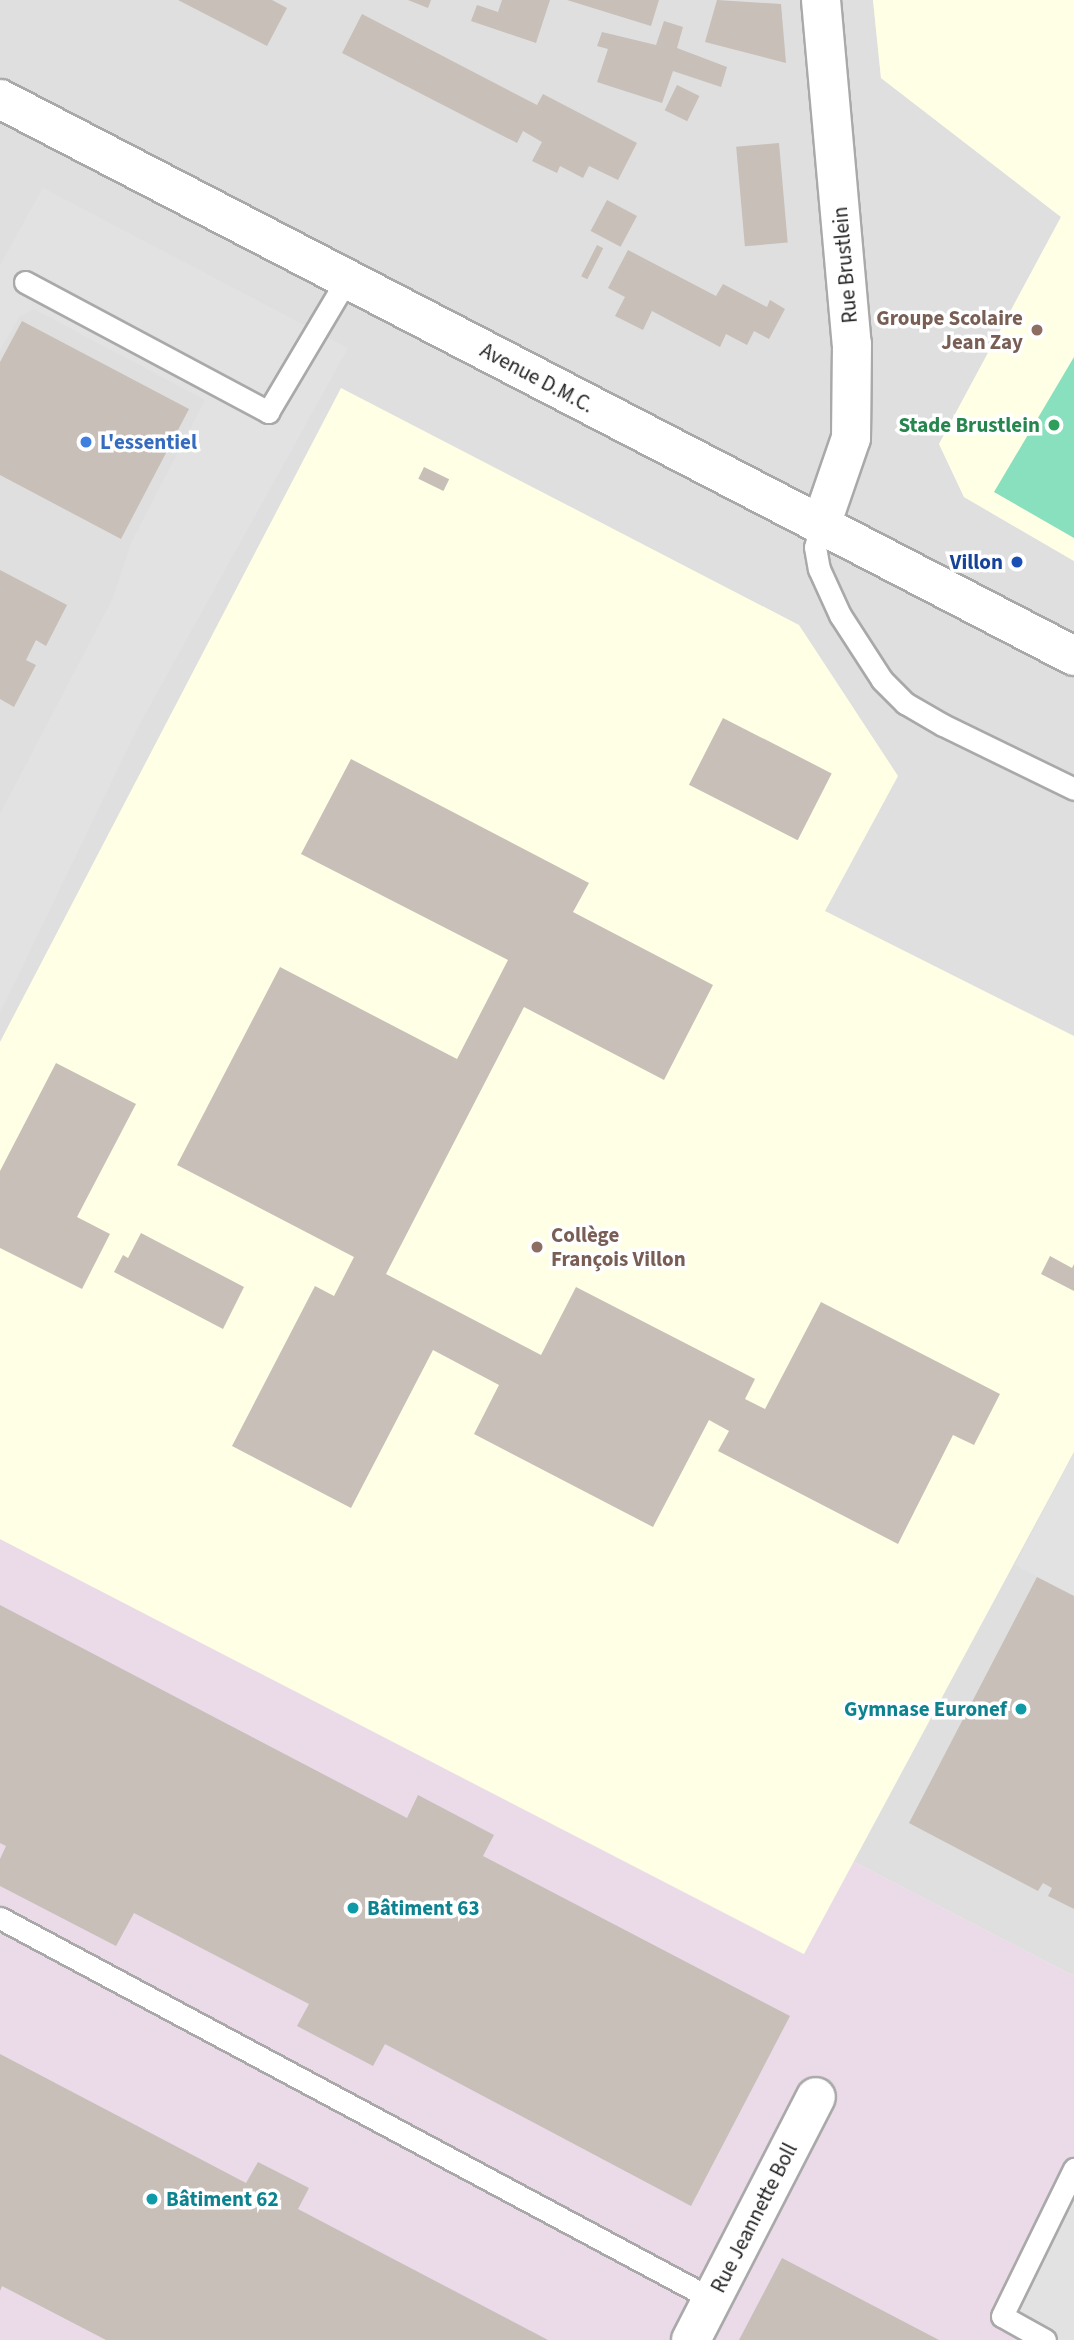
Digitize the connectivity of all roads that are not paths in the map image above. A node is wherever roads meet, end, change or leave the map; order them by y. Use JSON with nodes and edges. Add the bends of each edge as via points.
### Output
{"nodes":[{"id":1,"x":821,"y":0,"type":"edge"},
{"id":2,"x":0,"y":99,"type":"edge"},
{"id":3,"x":347,"y":279,"type":"junction"},
{"id":4,"x":25,"y":282,"type":"dead end"},
{"id":5,"x":821,"y":525,"type":"junction"},
{"id":6,"x":1074,"y":656,"type":"edge"},
{"id":7,"x":1074,"y":789,"type":"edge"},
{"id":8,"x":0,"y":1918,"type":"edge"},
{"id":9,"x":816,"y":2097,"type":"dead end"},
{"id":10,"x":1074,"y":2169,"type":"edge"},
{"id":11,"x":1065,"y":2207,"type":"edge"},
{"id":12,"x":712,"y":2299,"type":"junction"},
{"id":13,"x":691,"y":2340,"type":"edge"},
{"id":14,"x":1045,"y":2340,"type":"edge"}],
"edges":[{"from":1,"to":5,"type":"street","name":"Rue Brustlein","via":[[852,344],[851,438]]},
{"from":2,"to":3,"type":"street","name":"Avenue D.M.C."},
{"from":3,"to":4,"type":"lane","via":[[268,412]]},
{"from":3,"to":5,"type":"street","name":"Avenue D.M.C."},
{"from":5,"to":6,"type":"street","name":"Avenue D.M.C."},
{"from":5,"to":7,"type":"lane","via":[[815,548],[819,569],[840,615],[882,680],[905,703],[943,725]]},
{"from":8,"to":12,"type":"lane"},
{"from":9,"to":12,"type":"street","name":"Rue Jeannette Boll"},
{"from":10,"to":11,"type":"lane"},
{"from":11,"to":14,"type":"lane","via":[[1002,2316]]},
{"from":12,"to":13,"type":"street","name":"Rue Jeannette Boll"}]}
